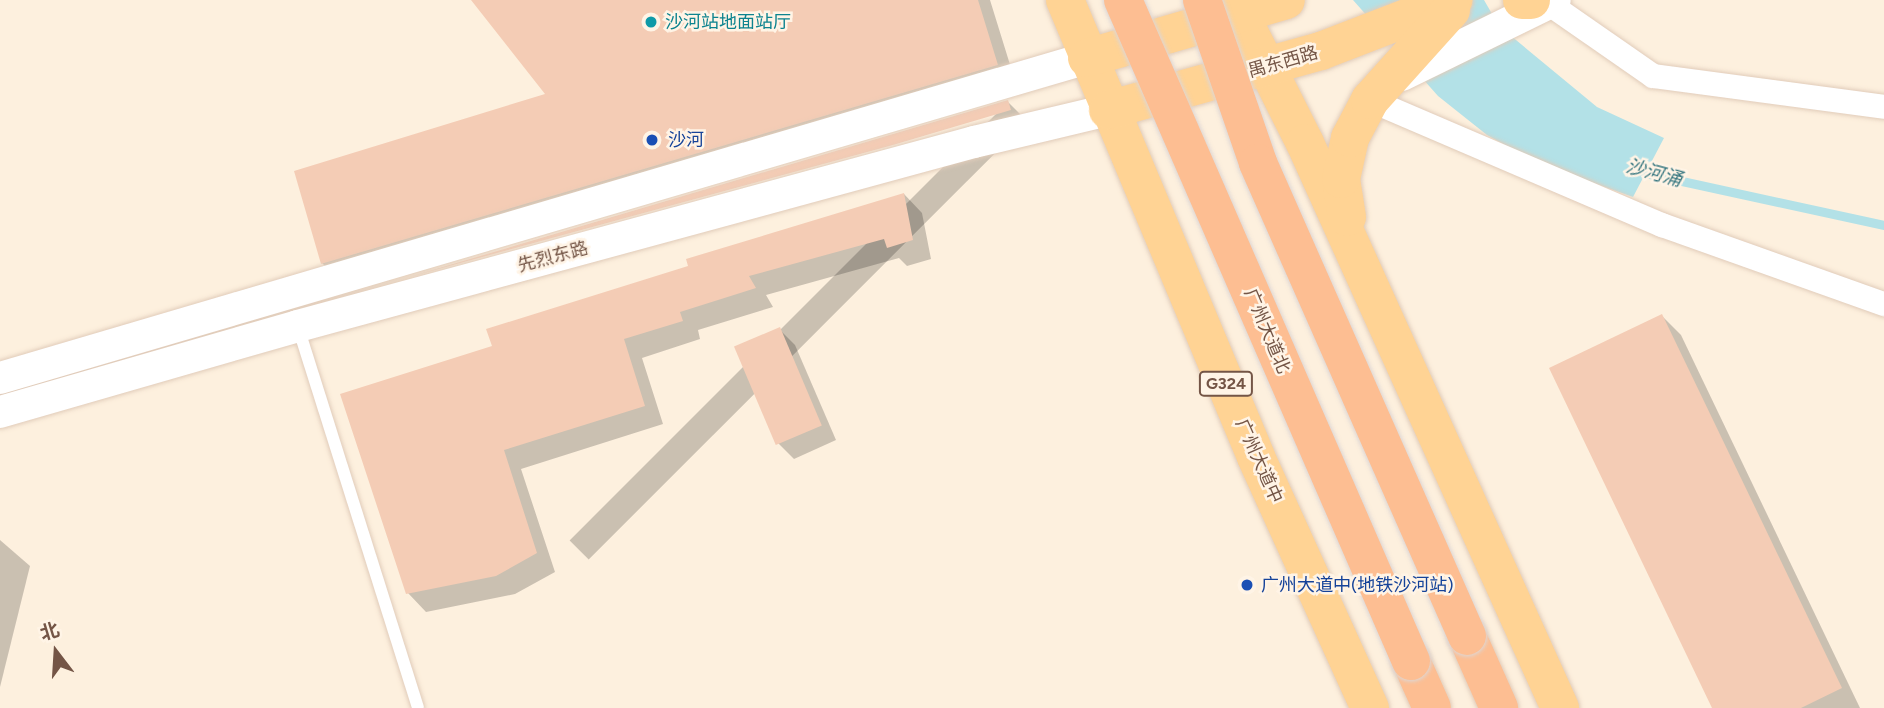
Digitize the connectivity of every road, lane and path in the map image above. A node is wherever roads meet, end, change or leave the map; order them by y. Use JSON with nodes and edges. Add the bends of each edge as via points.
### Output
{"nodes":[{"id":1,"x":1065,"y":0,"type":"edge"},
{"id":2,"x":1123,"y":0,"type":"edge"},
{"id":3,"x":1202,"y":0,"type":"edge"},
{"id":4,"x":1286,"y":0,"type":"edge"},
{"id":5,"x":1531,"y":6,"type":"edge"},
{"id":6,"x":1237,"y":7,"type":"edge"},
{"id":7,"x":1448,"y":15,"type":"edge"},
{"id":8,"x":1087,"y":58,"type":"junction"},
{"id":9,"x":1270,"y":67,"type":"junction"},
{"id":10,"x":1370,"y":100,"type":"junction"},
{"id":11,"x":1884,"y":107,"type":"edge"},
{"id":12,"x":1108,"y":110,"type":"junction"},
{"id":13,"x":1351,"y":243,"type":"junction"},
{"id":14,"x":291,"y":294,"type":"junction"},
{"id":15,"x":1884,"y":304,"type":"edge"},
{"id":16,"x":298,"y":326,"type":"junction"},
{"id":17,"x":0,"y":378,"type":"edge"},
{"id":18,"x":0,"y":412,"type":"edge"},
{"id":19,"x":418,"y":708,"type":"edge"},
{"id":20,"x":1370,"y":708,"type":"edge"},
{"id":21,"x":1432,"y":708,"type":"edge"},
{"id":22,"x":1499,"y":708,"type":"edge"},
{"id":23,"x":1560,"y":708,"type":"edge"}],
"edges":[{"from":1,"to":8,"type":"main road"},
{"from":2,"to":21,"type":"highway","name":"广州大道北","bridge":true},
{"from":3,"to":22,"type":"highway","bridge":true,"via":[[1258,163]]},
{"from":4,"to":6,"type":"main road"},
{"from":5,"to":7,"type":"street"},
{"from":5,"to":11,"type":"street","via":[[1653,76]]},
{"from":6,"to":8,"type":"main road"},
{"from":6,"to":9,"type":"main road"},
{"from":7,"to":9,"type":"main road","name":"禺东西路"},
{"from":7,"to":10,"type":"main road"},
{"from":8,"to":12,"type":"main road","name":"广州大道中","number":"G324"},
{"from":8,"to":14,"type":"street"},
{"from":9,"to":12,"type":"main road","name":"禺东西路"},
{"from":9,"to":13,"type":"main road"},
{"from":10,"to":13,"type":"main road","via":[[1350,138],[1341,179]]},
{"from":10,"to":15,"type":"street","via":[[1662,225]]},
{"from":12,"to":16,"type":"street","name":"先烈东路","via":[[974,142]]},
{"from":12,"to":20,"type":"main road","name":"广州大道中","number":"G324","via":[[1256,457]]},
{"from":13,"to":23,"type":"main road"},
{"from":14,"to":16,"type":"street"},
{"from":14,"to":17,"type":"street"},
{"from":16,"to":18,"type":"street","name":"先烈东路"},
{"from":16,"to":19,"type":"lane"}]}
